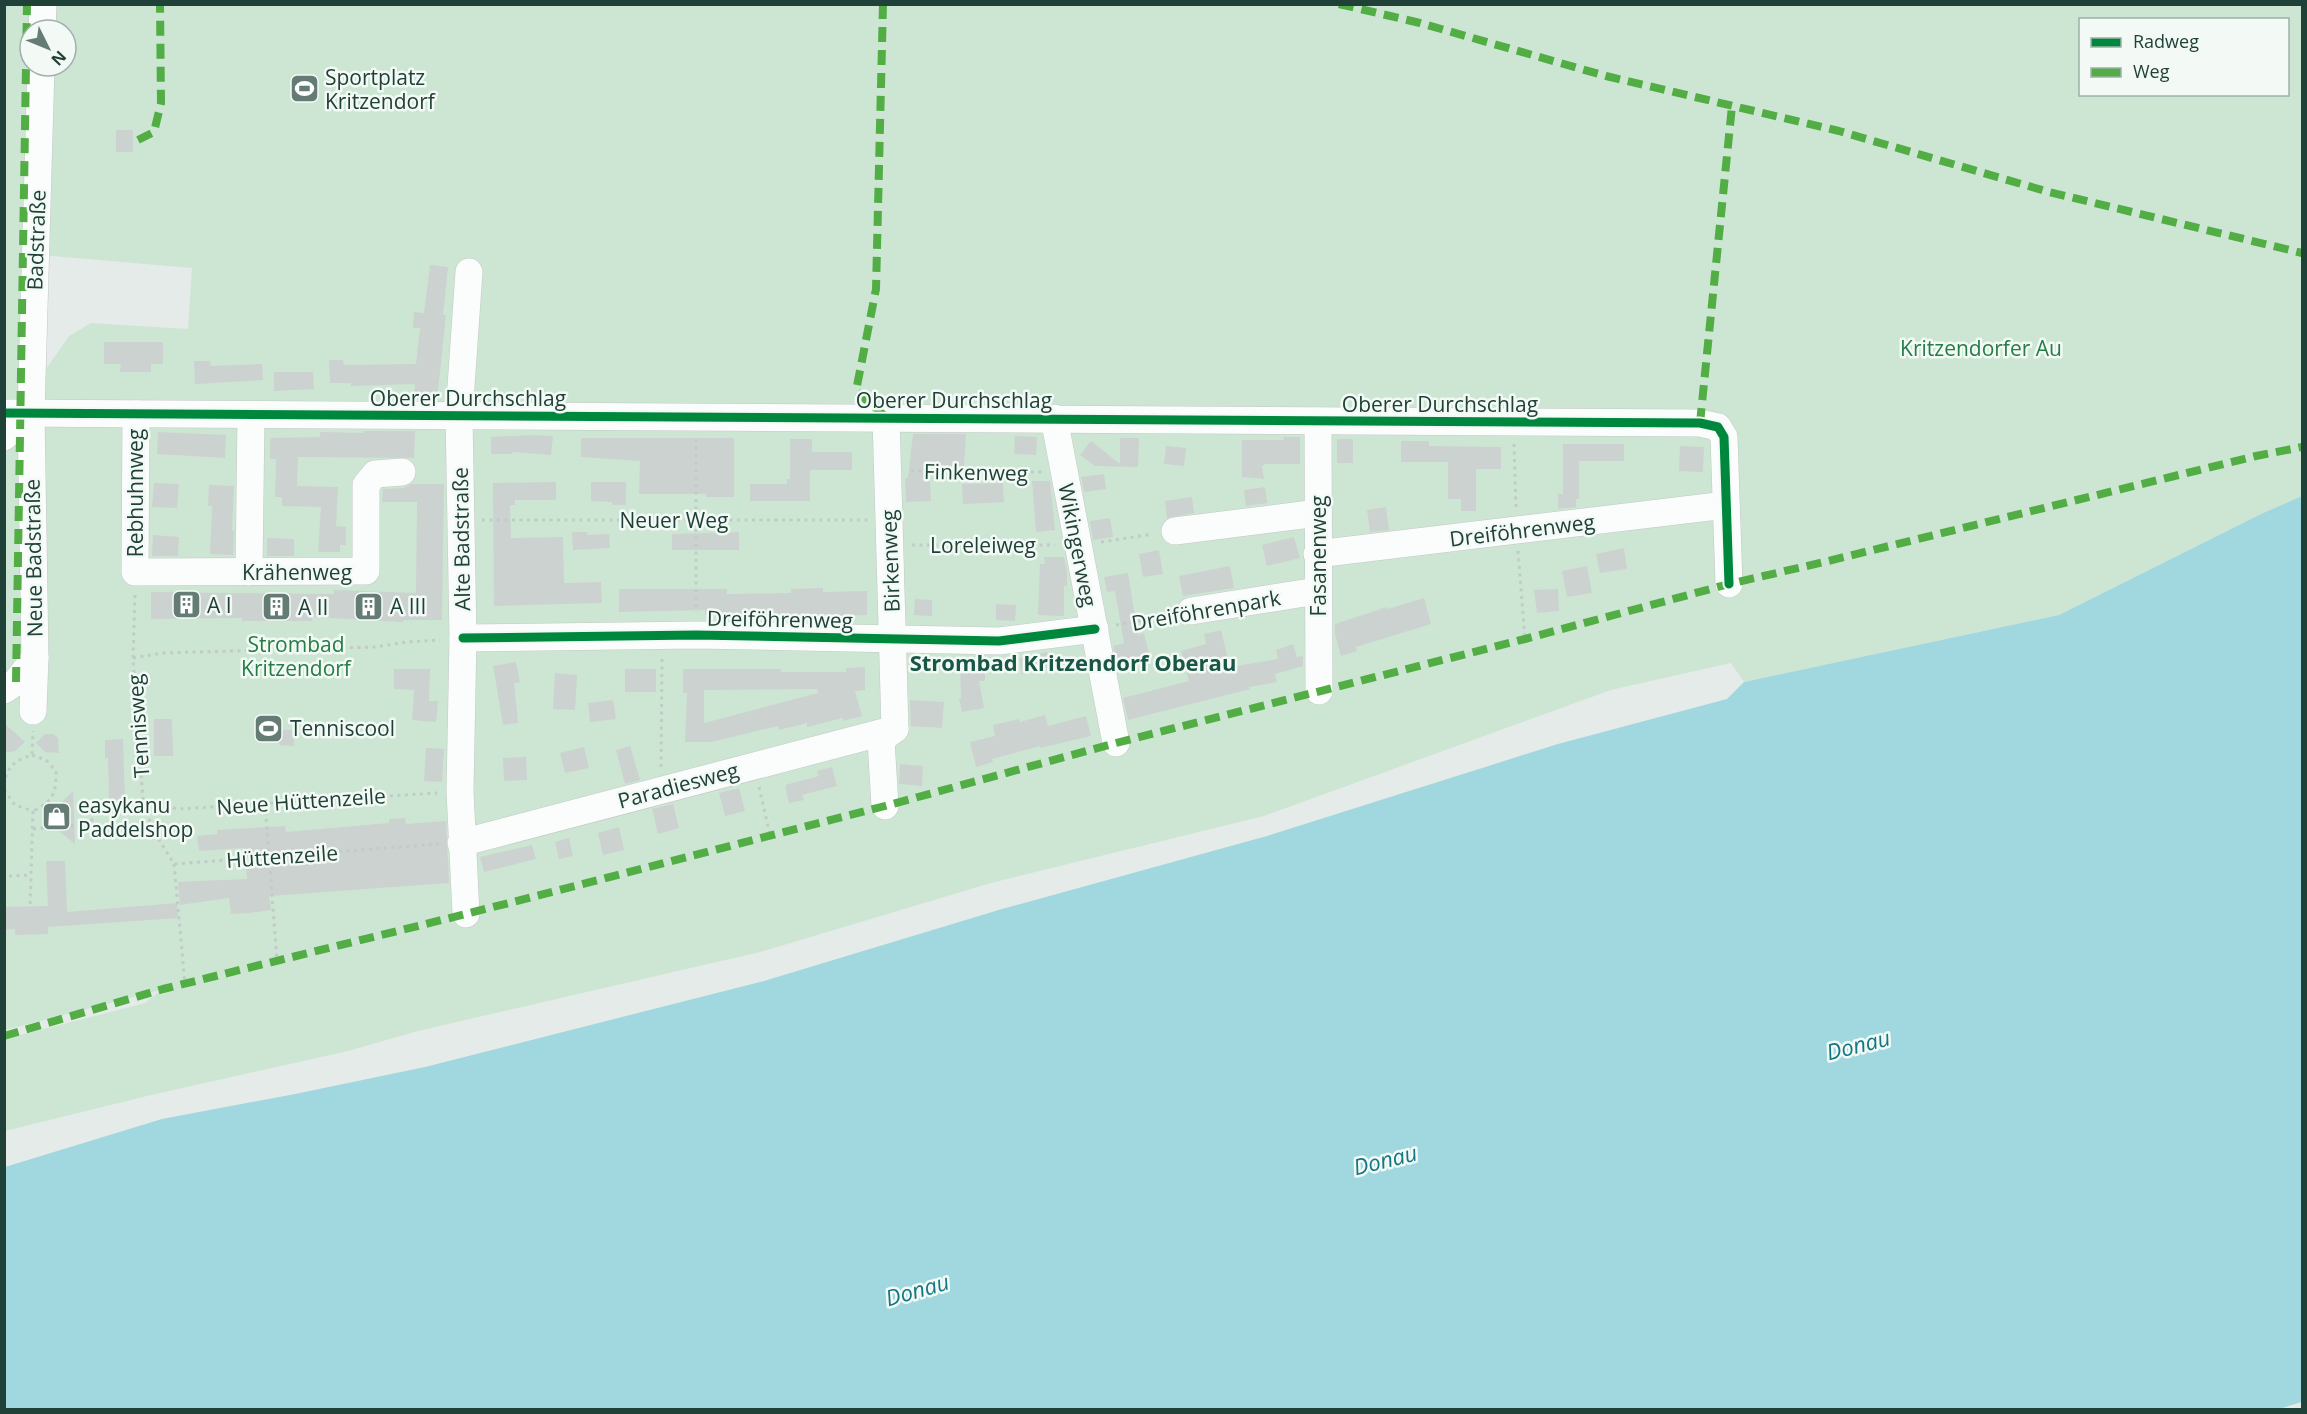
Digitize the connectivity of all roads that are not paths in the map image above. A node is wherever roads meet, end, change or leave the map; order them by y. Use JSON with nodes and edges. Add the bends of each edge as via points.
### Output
{"nodes":[{"id":1,"x":40,"y":78,"type":"edge"},
{"id":2,"x":469,"y":272,"type":"dead end"},
{"id":3,"x":18,"y":413,"type":"edge"},
{"id":4,"x":136,"y":414,"type":"junction"},
{"id":5,"x":459,"y":415,"type":"junction"},
{"id":6,"x":251,"y":416,"type":"junction"},
{"id":7,"x":886,"y":417,"type":"junction"},
{"id":8,"x":1054,"y":418,"type":"junction"},
{"id":9,"x":1318,"y":421,"type":"junction"},
{"id":10,"x":4,"y":437,"type":"edge"},
{"id":11,"x":402,"y":472,"type":"dead end"},
{"id":12,"x":1726,"y":505,"type":"junction"},
{"id":13,"x":1318,"y":513,"type":"junction"},
{"id":14,"x":1175,"y":531,"type":"road end"},
{"id":15,"x":1317,"y":554,"type":"junction"},
{"id":16,"x":135,"y":572,"type":"joint"},
{"id":17,"x":249,"y":572,"type":"junction"},
{"id":18,"x":1729,"y":584,"type":"dead end"},
{"id":19,"x":1317,"y":591,"type":"junction"},
{"id":20,"x":1191,"y":611,"type":"road end"},
{"id":21,"x":1095,"y":629,"type":"junction"},
{"id":22,"x":463,"y":638,"type":"junction"},
{"id":23,"x":892,"y":640,"type":"junction"},
{"id":24,"x":35,"y":658,"type":"junction"},
{"id":25,"x":4,"y":690,"type":"edge"},
{"id":26,"x":1319,"y":691,"type":"dead end"},
{"id":27,"x":33,"y":711,"type":"road end"},
{"id":28,"x":895,"y":729,"type":"junction"},
{"id":29,"x":1116,"y":743,"type":"dead end"},
{"id":30,"x":885,"y":806,"type":"dead end"},
{"id":31,"x":461,"y":843,"type":"junction"},
{"id":32,"x":466,"y":914,"type":"dead end"}],
"edges":[{"from":1,"to":3,"type":"street","name":"Badstraße"},
{"from":2,"to":5,"type":"street","name":"Alte Badstraße"},
{"from":3,"to":4,"type":"street","name":"Oberer Durchschlag"},
{"from":3,"to":10,"type":"street"},
{"from":3,"to":24,"type":"street","name":"Neue Badstraße"},
{"from":4,"to":6,"type":"street","name":"Oberer Durchschlag"},
{"from":4,"to":16,"type":"street","name":"Rebhuhnweg"},
{"from":5,"to":6,"type":"street","name":"Oberer Durchschlag"},
{"from":5,"to":7,"type":"street","name":"Oberer Durchschlag"},
{"from":5,"to":22,"type":"street","name":"Alte Badstraße"},
{"from":6,"to":17,"type":"street"},
{"from":7,"to":8,"type":"street","name":"Oberer Durchschlag"},
{"from":7,"to":23,"type":"street","name":"Birkenweg"},
{"from":8,"to":9,"type":"street","name":"Oberer Durchschlag"},
{"from":8,"to":21,"type":"street","name":"Wikingerweg"},
{"from":9,"to":12,"type":"street","name":"Oberer Durchschlag","via":[[1700,423],[1718,427],[1724,437]]},
{"from":9,"to":13,"type":"street","name":"Fasanenweg"},
{"from":11,"to":17,"type":"street","name":"Krähenweg","via":[[375,474],[366,486],[366,571]]},
{"from":12,"to":15,"type":"street","name":"Dreiföhrenweg"},
{"from":12,"to":18,"type":"street","name":"Oberer Durchschlag"},
{"from":13,"to":14,"type":"street"},
{"from":13,"to":15,"type":"street","name":"Fasanenweg"},
{"from":15,"to":19,"type":"street","name":"Fasanenweg"},
{"from":16,"to":17,"type":"street","name":"Krähenweg"},
{"from":19,"to":20,"type":"street","name":"Dreiföhrenpark"},
{"from":19,"to":26,"type":"street","name":"Fasanenweg"},
{"from":21,"to":23,"type":"street","name":"Dreiföhrenweg","via":[[999,641]]},
{"from":21,"to":29,"type":"street","name":"Wikingerweg"},
{"from":22,"to":23,"type":"street","name":"Dreiföhrenweg","via":[[696,635]]},
{"from":22,"to":31,"type":"street","name":"Alte Badstraße"},
{"from":23,"to":28,"type":"street","name":"Birkenweg"},
{"from":24,"to":25,"type":"street","name":"Neue Badstraße","via":[[16,682]]},
{"from":24,"to":27,"type":"street"},
{"from":28,"to":30,"type":"street","via":[[881,740]]},
{"from":28,"to":31,"type":"street","name":"Paradiesweg"},
{"from":31,"to":32,"type":"street","name":"Alte Badstraße"}]}
